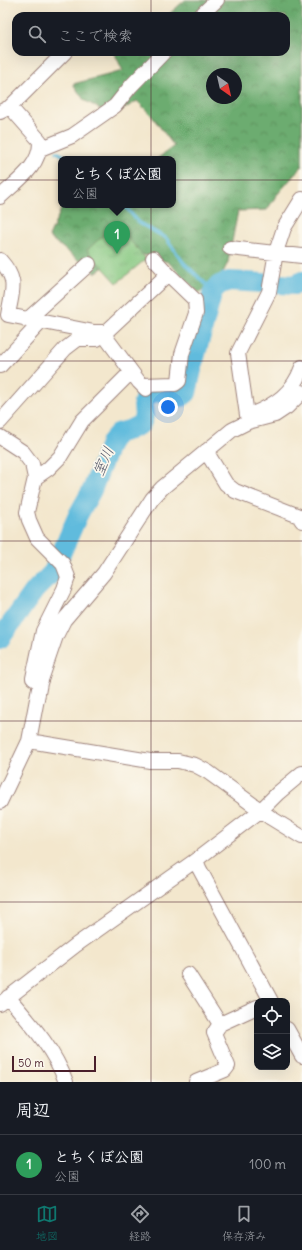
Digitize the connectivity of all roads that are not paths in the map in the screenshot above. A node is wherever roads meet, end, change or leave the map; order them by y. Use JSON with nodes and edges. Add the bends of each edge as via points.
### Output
{"nodes":[{"id":1,"x":217,"y":0,"type":"edge"},
{"id":2,"x":204,"y":12,"type":"edge"},
{"id":3,"x":60,"y":56,"type":"edge"},
{"id":4,"x":160,"y":56,"type":"edge"},
{"id":5,"x":5,"y":109,"type":"edge"},
{"id":6,"x":40,"y":148,"type":"junction"},
{"id":7,"x":0,"y":197,"type":"edge"},
{"id":8,"x":302,"y":199,"type":"edge"},
{"id":9,"x":230,"y":248,"type":"dead end"},
{"id":10,"x":276,"y":252,"type":"junction"},
{"id":11,"x":302,"y":256,"type":"edge"},
{"id":12,"x":153,"y":258,"type":"dead end"},
{"id":13,"x":0,"y":260,"type":"edge"},
{"id":14,"x":90,"y":264,"type":"dead end"},
{"id":15,"x":168,"y":274,"type":"junction"},
{"id":16,"x":27,"y":320,"type":"junction"},
{"id":17,"x":41,"y":322,"type":"junction"},
{"id":18,"x":106,"y":336,"type":"junction"},
{"id":19,"x":0,"y":366,"type":"edge"},
{"id":20,"x":302,"y":367,"type":"edge"},
{"id":21,"x":131,"y":372,"type":"junction"},
{"id":22,"x":302,"y":392,"type":"edge"},
{"id":23,"x":248,"y":419,"type":"junction"},
{"id":24,"x":0,"y":422,"type":"edge"},
{"id":25,"x":0,"y":437,"type":"edge"},
{"id":26,"x":206,"y":451,"type":"junction"},
{"id":27,"x":35,"y":478,"type":"junction"},
{"id":28,"x":302,"y":520,"type":"edge"},
{"id":29,"x":40,"y":683,"type":"junction"},
{"id":30,"x":29,"y":741,"type":"junction"},
{"id":31,"x":302,"y":774,"type":"edge"},
{"id":32,"x":6,"y":777,"type":"edge"},
{"id":33,"x":0,"y":802,"type":"edge"},
{"id":34,"x":260,"y":811,"type":"junction"},
{"id":35,"x":302,"y":837,"type":"edge"},
{"id":36,"x":196,"y":860,"type":"junction"},
{"id":37,"x":188,"y":974,"type":"dead end"},
{"id":38,"x":269,"y":998,"type":"edge"},
{"id":39,"x":4,"y":1000,"type":"edge"},
{"id":40,"x":254,"y":1008,"type":"edge"},
{"id":41,"x":220,"y":1024,"type":"junction"},
{"id":42,"x":290,"y":1034,"type":"edge"},
{"id":43,"x":302,"y":1056,"type":"edge"},
{"id":44,"x":66,"y":1082,"type":"edge"},
{"id":45,"x":196,"y":1082,"type":"edge"}],
"edges":[{"from":1,"to":2,"type":"street"},
{"from":3,"to":5,"type":"street"},
{"from":4,"to":6,"type":"street","via":[[115,106],[72,136]]},
{"from":5,"to":6,"type":"street","via":[[40,141]]},
{"from":6,"to":7,"type":"street","via":[[38,158]]},
{"from":8,"to":10,"type":"street","via":[[284,228]]},
{"from":9,"to":10,"type":"street"},
{"from":10,"to":11,"type":"street"},
{"from":10,"to":23,"type":"street","via":[[270,285],[238,353]]},
{"from":12,"to":15,"type":"street"},
{"from":13,"to":16,"type":"street","via":[[10,271],[13,281],[8,315]]},
{"from":14,"to":16,"type":"street"},
{"from":15,"to":18,"type":"street"},
{"from":15,"to":21,"type":"street","via":[[195,300],[196,313],[182,354],[179,381],[175,384],[144,387]]},
{"from":16,"to":17,"type":"street"},
{"from":17,"to":18,"type":"street"},
{"from":17,"to":19,"type":"street"},
{"from":18,"to":21,"type":"street"},
{"from":18,"to":24,"type":"street","via":[[78,339],[65,349]]},
{"from":20,"to":23,"type":"street","via":[[285,396]]},
{"from":21,"to":27,"type":"street","via":[[82,420],[60,457]]},
{"from":22,"to":23,"type":"street","via":[[275,415]]},
{"from":23,"to":26,"type":"street"},
{"from":25,"to":27,"type":"street","via":[[28,458]]},
{"from":26,"to":28,"type":"street","via":[[226,484],[235,491],[299,516]]},
{"from":26,"to":29,"type":"street","via":[[152,499],[104,573],[64,620]]},
{"from":27,"to":29,"type":"street","via":[[28,512],[29,520],[37,538],[63,564],[68,577],[43,631],[36,657],[33,678]]},
{"from":29,"to":30,"type":"street"},
{"from":30,"to":32,"type":"street"},
{"from":30,"to":34,"type":"street","via":[[150,761],[178,761],[195,765]]},
{"from":31,"to":34,"type":"street"},
{"from":32,"to":33,"type":"street"},
{"from":34,"to":35,"type":"street"},
{"from":34,"to":36,"type":"street"},
{"from":36,"to":38,"type":"street"},
{"from":36,"to":39,"type":"street","via":[[76,945]]},
{"from":37,"to":41,"type":"street"},
{"from":39,"to":44,"type":"street","via":[[43,1038],[61,1068]]},
{"from":40,"to":41,"type":"street"},
{"from":41,"to":45,"type":"street","via":[[214,1033],[228,1066],[225,1070]]},
{"from":42,"to":43,"type":"street"}]}
